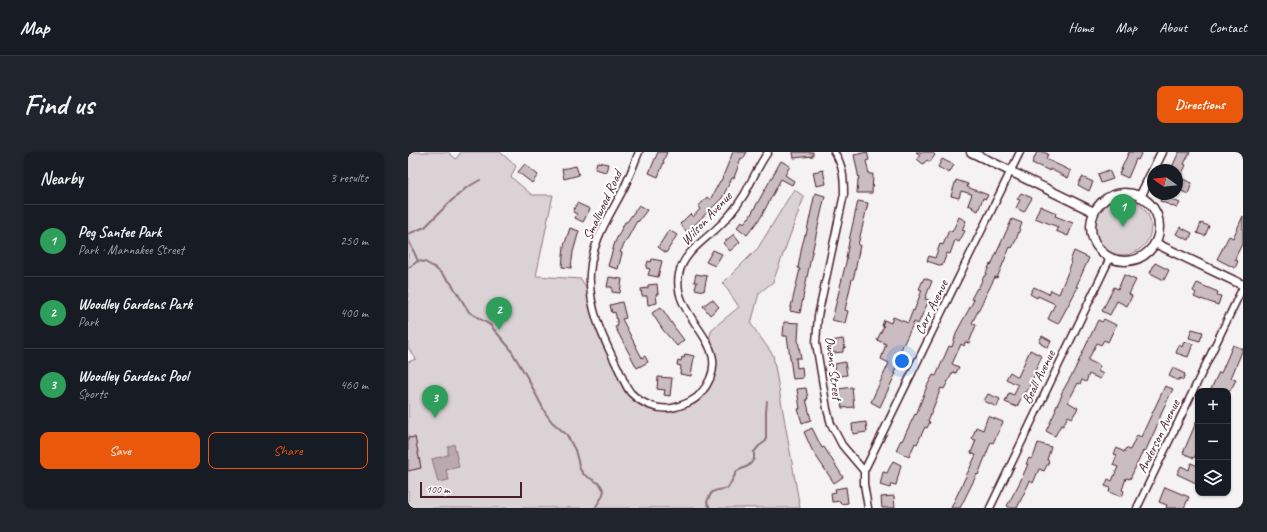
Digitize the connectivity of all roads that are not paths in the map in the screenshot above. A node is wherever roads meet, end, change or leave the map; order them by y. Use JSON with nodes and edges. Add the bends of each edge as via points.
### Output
{"nodes":[{"id":1,"x":639,"y":152,"type":"edge"},
{"id":2,"x":768,"y":152,"type":"edge"},
{"id":3,"x":834,"y":152,"type":"edge"},
{"id":4,"x":971,"y":152,"type":"edge"},
{"id":5,"x":1020,"y":152,"type":"edge"},
{"id":6,"x":1162,"y":152,"type":"edge"},
{"id":7,"x":1011,"y":172,"type":"junction"},
{"id":8,"x":1140,"y":197,"type":"junction"},
{"id":9,"x":1094,"y":212,"type":"junction"},
{"id":10,"x":1155,"y":243,"type":"junction"},
{"id":11,"x":1110,"y":258,"type":"junction"},
{"id":12,"x":1243,"y":286,"type":"edge"},
{"id":13,"x":639,"y":400,"type":"joint"},
{"id":14,"x":864,"y":471,"type":"junction"},
{"id":15,"x":868,"y":508,"type":"edge"},
{"id":16,"x":990,"y":508,"type":"edge"},
{"id":17,"x":1137,"y":508,"type":"edge"}],
"edges":[{"from":1,"to":13,"type":"street","name":"Smallwood Road","via":[[595,245],[590,273],[590,294],[600,333],[630,391]]},
{"from":2,"to":13,"type":"street","name":"Wilson Avenue","via":[[736,207],[692,250],[679,273],[680,297],[708,342],[713,359],[709,382],[700,395],[687,404],[672,409],[654,408]]},
{"from":3,"to":14,"type":"street","name":"Owens Street","via":[[843,172],[844,194],[818,316],[816,343],[831,424],[842,445]]},
{"from":4,"to":7,"type":"street"},
{"from":5,"to":7,"type":"street","name":"Carr Avenue"},
{"from":6,"to":8,"type":"street"},
{"from":7,"to":9,"type":"street"},
{"from":7,"to":14,"type":"street","name":"Carr Avenue"},
{"from":8,"to":9,"type":"street","via":[[1130,193],[1109,197]]},
{"from":8,"to":10,"type":"street","via":[[1149,203],[1155,212],[1159,232]]},
{"from":9,"to":11,"type":"street","via":[[1091,223],[1095,243]]},
{"from":10,"to":11,"type":"street","via":[[1141,257],[1131,261]]},
{"from":10,"to":12,"type":"street"},
{"from":11,"to":16,"type":"street","name":"Beall Avenue"},
{"from":12,"to":17,"type":"street","name":"Anderson Avenue"},
{"from":14,"to":15,"type":"street"}]}
